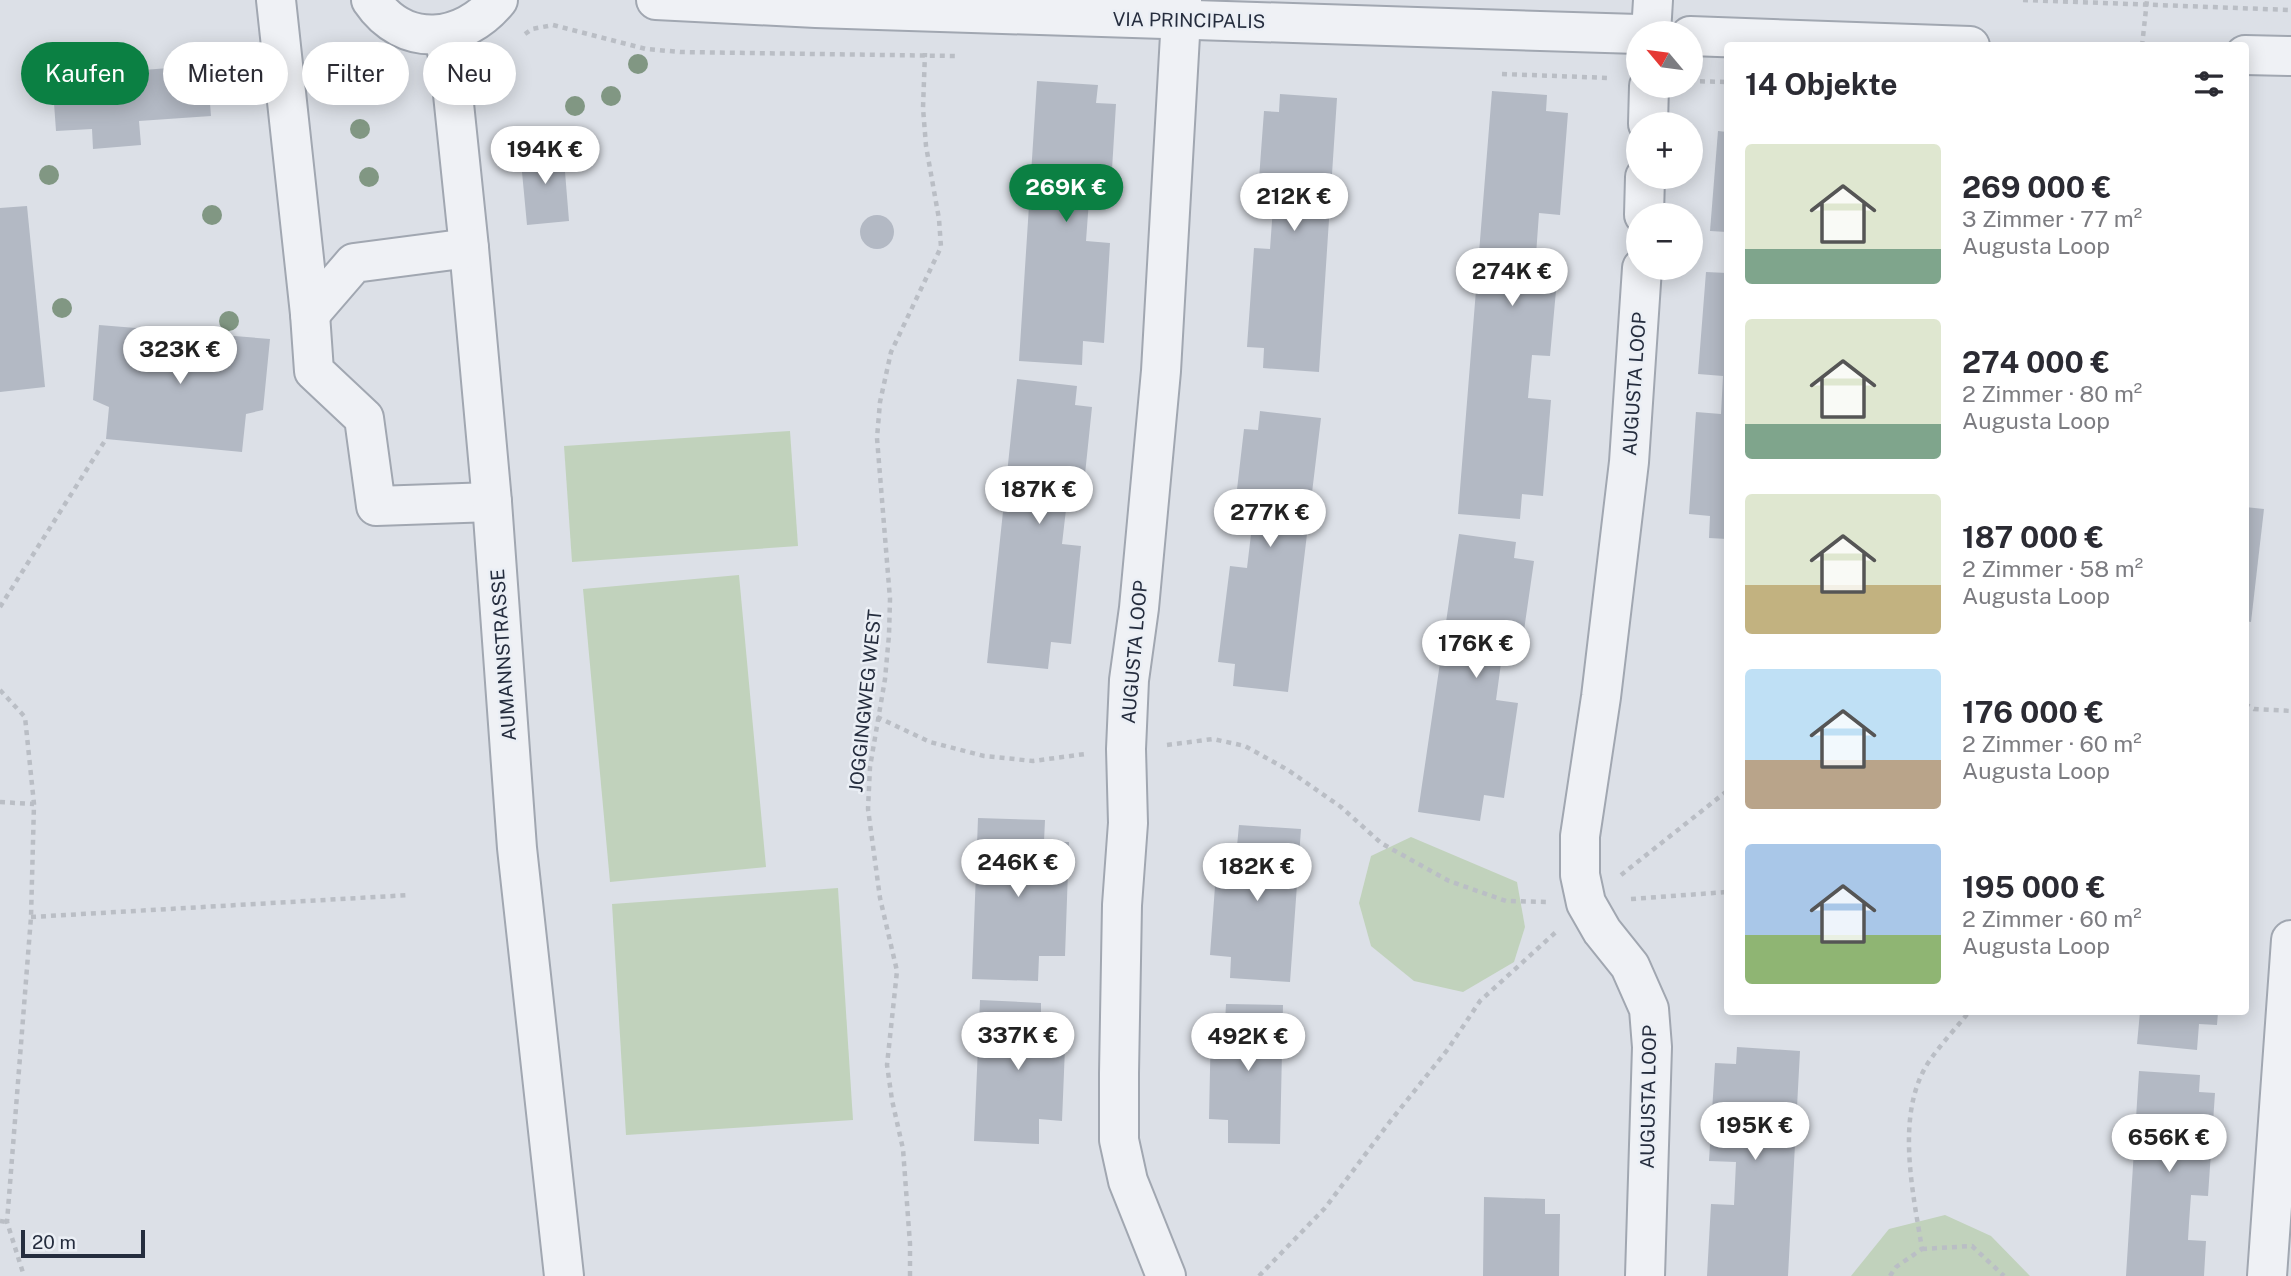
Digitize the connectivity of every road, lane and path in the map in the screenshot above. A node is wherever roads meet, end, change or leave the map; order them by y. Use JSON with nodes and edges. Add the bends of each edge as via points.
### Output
{"nodes":[{"id":1,"x":276,"y":0,"type":"edge"},
{"id":2,"x":371,"y":0,"type":"edge"},
{"id":3,"x":498,"y":0,"type":"edge"},
{"id":4,"x":656,"y":0,"type":"edge"},
{"id":5,"x":1653,"y":0,"type":"edge"},
{"id":6,"x":2023,"y":0,"type":"edge"},
{"id":7,"x":2147,"y":2,"type":"edge"},
{"id":8,"x":1182,"y":10,"type":"edge"},
{"id":9,"x":2291,"y":10,"type":"edge"},
{"id":10,"x":926,"y":12,"type":"junction"},
{"id":11,"x":1652,"y":21,"type":"edge"},
{"id":12,"x":1626,"y":33,"type":"edge"},
{"id":13,"x":444,"y":34,"type":"junction"},
{"id":14,"x":523,"y":36,"type":"dead end"},
{"id":15,"x":1703,"y":36,"type":"edge"},
{"id":16,"x":1858,"y":42,"type":"edge"},
{"id":17,"x":2143,"y":42,"type":"edge"},
{"id":18,"x":2249,"y":54,"type":"edge"},
{"id":19,"x":925,"y":56,"type":"junction"},
{"id":20,"x":2291,"y":56,"type":"edge"},
{"id":21,"x":966,"y":57,"type":"dead end"},
{"id":22,"x":1496,"y":73,"type":"dead end"},
{"id":23,"x":1626,"y":81,"type":"edge"},
{"id":24,"x":1703,"y":81,"type":"edge"},
{"id":25,"x":1724,"y":82,"type":"edge"},
{"id":26,"x":469,"y":248,"type":"junction"},
{"id":27,"x":1641,"y":280,"type":"edge"},
{"id":28,"x":310,"y":314,"type":"junction"},
{"id":29,"x":106,"y":439,"type":"dead end"},
{"id":30,"x":492,"y":502,"type":"junction"},
{"id":31,"x":0,"y":607,"type":"edge"},
{"id":32,"x":0,"y":690,"type":"edge"},
{"id":33,"x":2249,"y":707,"type":"edge"},
{"id":34,"x":2291,"y":711,"type":"edge"},
{"id":35,"x":877,"y":717,"type":"junction"},
{"id":36,"x":1126,"y":749,"type":"junction"},
{"id":37,"x":1724,"y":793,"type":"edge"},
{"id":38,"x":0,"y":802,"type":"edge"},
{"id":39,"x":34,"y":804,"type":"junction"},
{"id":40,"x":1724,"y":892,"type":"edge"},
{"id":41,"x":410,"y":895,"type":"dead end"},
{"id":42,"x":1586,"y":903,"type":"junction"},
{"id":43,"x":31,"y":917,"type":"junction"},
{"id":44,"x":2291,"y":940,"type":"edge"},
{"id":45,"x":1967,"y":1015,"type":"edge"},
{"id":46,"x":0,"y":1221,"type":"edge"},
{"id":47,"x":7,"y":1222,"type":"junction"},
{"id":48,"x":1922,"y":1249,"type":"junction"},
{"id":49,"x":24,"y":1276,"type":"edge"},
{"id":50,"x":564,"y":1276,"type":"edge"},
{"id":51,"x":910,"y":1276,"type":"edge"},
{"id":52,"x":1166,"y":1276,"type":"edge"},
{"id":53,"x":1259,"y":1276,"type":"edge"},
{"id":54,"x":1645,"y":1276,"type":"edge"},
{"id":55,"x":1890,"y":1276,"type":"edge"},
{"id":56,"x":2004,"y":1276,"type":"edge"},
{"id":57,"x":2267,"y":1276,"type":"edge"}],
"edges":[{"from":1,"to":28,"type":"street"},
{"from":2,"to":13,"type":"street","via":[[397,25],[419,33]]},
{"from":3,"to":13,"type":"street","via":[[468,27]]},
{"from":4,"to":10,"type":"street","name":"VIA PRINCIPALIS"},
{"from":5,"to":11,"type":"street"},
{"from":6,"to":7,"type":"path"},
{"from":7,"to":9,"type":"path"},
{"from":7,"to":17,"type":"path"},
{"from":8,"to":10,"type":"street","name":"VIA PRINCIPALIS"},
{"from":8,"to":12,"type":"street","name":"VIA PRINCIPALIS"},
{"from":8,"to":36,"type":"street","name":"AUGUSTA LOOP","via":[[1161,371]]},
{"from":10,"to":19,"type":"path","name":"JOGGINGWEG WEST"},
{"from":13,"to":26,"type":"street","name":"AUMANNSTRASSE"},
{"from":14,"to":19,"type":"path","via":[[553,25],[646,49],[680,52]]},
{"from":15,"to":16,"type":"street"},
{"from":18,"to":20,"type":"street"},
{"from":19,"to":21,"type":"path"},
{"from":19,"to":35,"type":"path","name":"JOGGINGWEG WEST","via":[[926,146],[941,247],[891,352],[880,402],[877,438],[890,599],[886,680]]},
{"from":22,"to":23,"type":"path"},
{"from":24,"to":25,"type":"path"},
{"from":26,"to":28,"type":"street","via":[[354,263]]},
{"from":26,"to":30,"type":"street","name":"AUMANNSTRASSE"},
{"from":27,"to":42,"type":"street","name":"AUGUSTA LOOP","via":[[1628,475],[1580,836]]},
{"from":28,"to":30,"type":"street","via":[[314,371],[363,418],[376,506]]},
{"from":29,"to":31,"type":"path"},
{"from":30,"to":50,"type":"street","name":"AUMANNSTRASSE","via":[[517,848]]},
{"from":32,"to":39,"type":"path","via":[[25,717]]},
{"from":33,"to":34,"type":"path"},
{"from":35,"to":36,"type":"path","via":[[930,742],[984,756],[1033,761]]},
{"from":35,"to":51,"type":"path","name":"JOGGINGWEG WEST","via":[[868,809],[880,898],[897,971],[887,1065],[904,1160]]},
{"from":36,"to":42,"type":"path","via":[[1213,739],[1245,746],[1320,792],[1381,843],[1449,881],[1506,901]]},
{"from":36,"to":52,"type":"street","name":"AUGUSTA LOOP","via":[[1119,1140],[1128,1181]]},
{"from":37,"to":42,"type":"path"},
{"from":38,"to":39,"type":"path"},
{"from":39,"to":43,"type":"path"},
{"from":40,"to":42,"type":"path"},
{"from":41,"to":43,"type":"path"},
{"from":42,"to":53,"type":"path","via":[[1480,1001],[1325,1208]]},
{"from":42,"to":54,"type":"street","name":"AUGUSTA LOOP","via":[[1630,967],[1649,1009],[1652,1047]]},
{"from":43,"to":47,"type":"path"},
{"from":44,"to":57,"type":"street"},
{"from":45,"to":48,"type":"path","via":[[1927,1064],[1911,1107],[1909,1165]]},
{"from":46,"to":47,"type":"path"},
{"from":47,"to":49,"type":"path"},
{"from":48,"to":55,"type":"path"},
{"from":48,"to":56,"type":"path","via":[[1972,1247]]}]}
